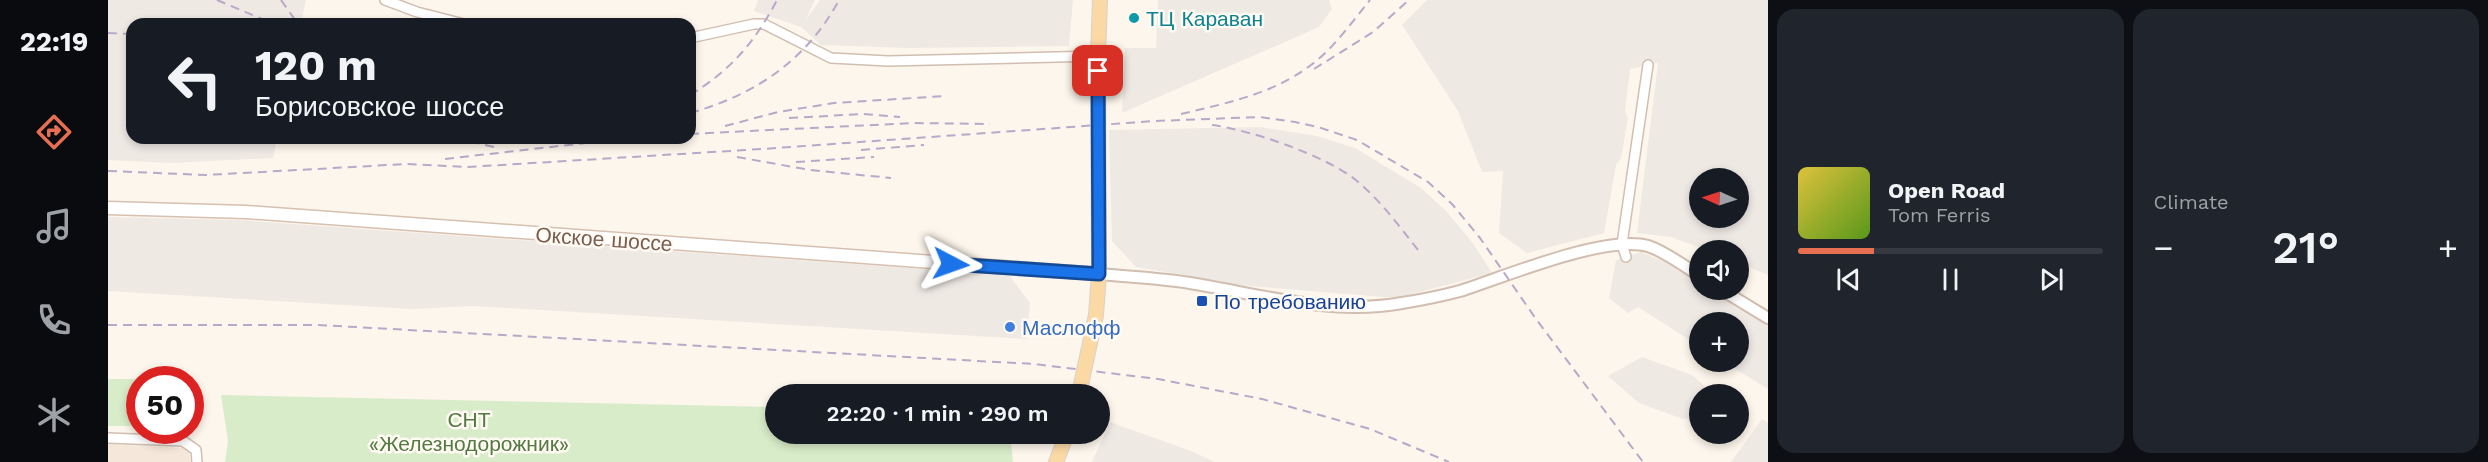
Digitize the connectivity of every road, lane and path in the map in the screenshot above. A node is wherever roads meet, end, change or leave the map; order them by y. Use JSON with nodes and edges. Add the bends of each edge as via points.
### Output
{"nodes":[{"id":1,"x":385,"y":0,"type":"edge"},
{"id":2,"x":1100,"y":0,"type":"edge"},
{"id":3,"x":440,"y":18,"type":"edge"},
{"id":4,"x":696,"y":37,"type":"edge"},
{"id":5,"x":1098,"y":56,"type":"junction"},
{"id":6,"x":1648,"y":65,"type":"dead end"},
{"id":7,"x":108,"y":208,"type":"edge"},
{"id":8,"x":1622,"y":244,"type":"junction"},
{"id":9,"x":1626,"y":257,"type":"dead end"},
{"id":10,"x":1689,"y":270,"type":"edge"},
{"id":11,"x":1099,"y":274,"type":"junction"},
{"id":12,"x":1738,"y":300,"type":"edge"},
{"id":13,"x":1768,"y":318,"type":"edge"},
{"id":14,"x":1081,"y":384,"type":"edge"},
{"id":15,"x":108,"y":438,"type":"edge"},
{"id":16,"x":1063,"y":444,"type":"edge"},
{"id":17,"x":197,"y":462,"type":"edge"},
{"id":18,"x":1056,"y":462,"type":"edge"}],
"edges":[{"from":1,"to":3,"type":"street"},
{"from":2,"to":5,"type":"main road"},
{"from":4,"to":5,"type":"street","via":[[764,24],[831,58],[888,61]]},
{"from":5,"to":11,"type":"main road"},
{"from":6,"to":8,"type":"street"},
{"from":7,"to":11,"type":"main road","name":"Окское шоссе","via":[[258,213]]},
{"from":8,"to":9,"type":"street"},
{"from":8,"to":10,"type":"street","via":[[1647,246]]},
{"from":8,"to":11,"type":"street","via":[[1586,250],[1457,292],[1374,306],[1306,303],[1190,283]]},
{"from":11,"to":14,"type":"main road","bridge":true,"via":[[1096,315]]},
{"from":12,"to":13,"type":"street"},
{"from":15,"to":17,"type":"street","via":[[183,441],[196,450]]},
{"from":16,"to":18,"type":"main road"}]}
